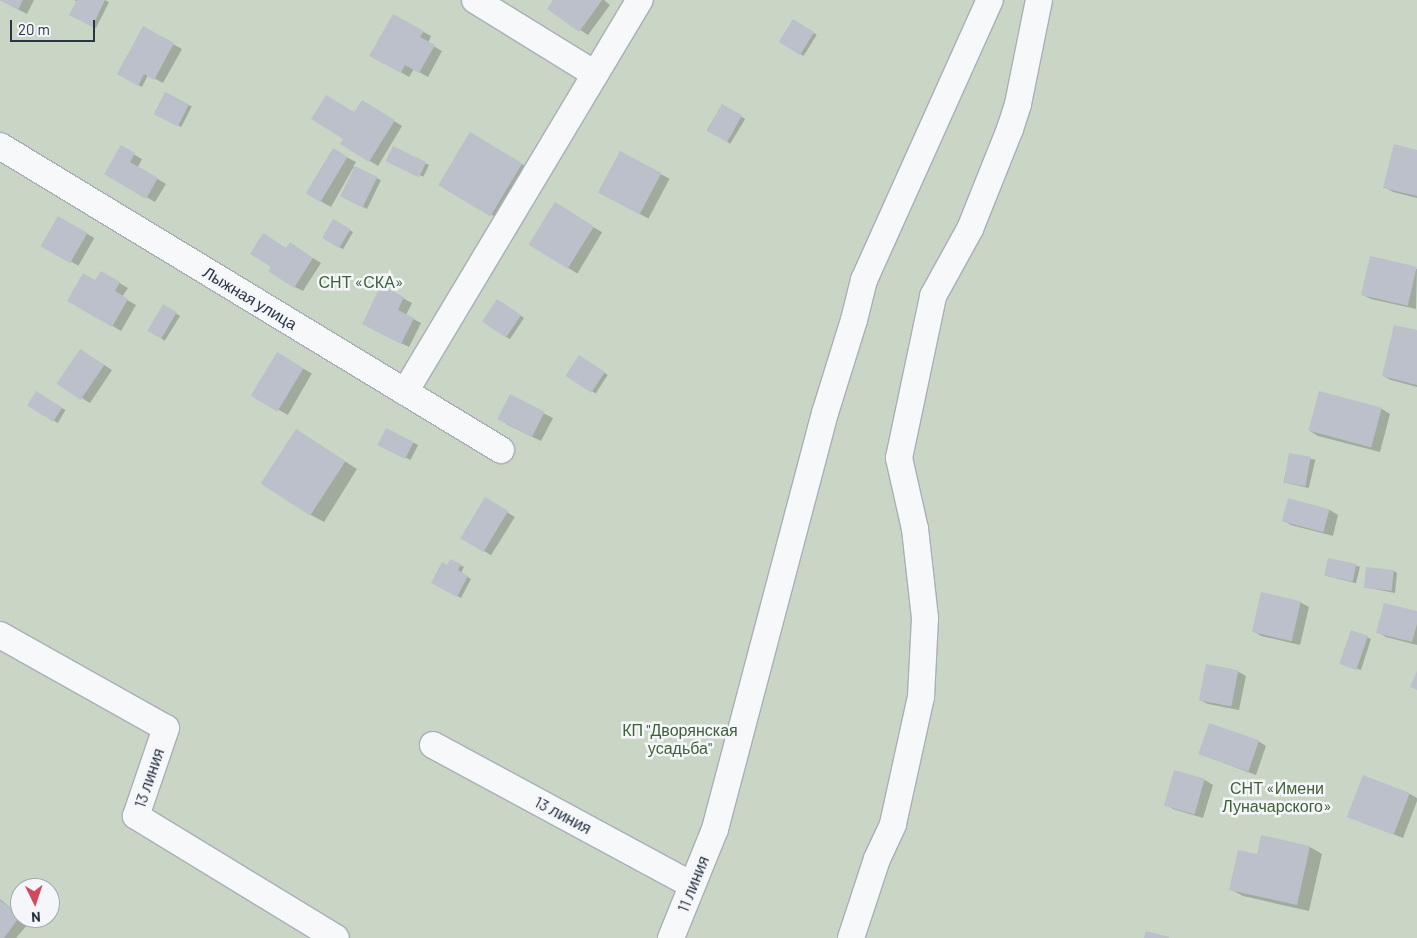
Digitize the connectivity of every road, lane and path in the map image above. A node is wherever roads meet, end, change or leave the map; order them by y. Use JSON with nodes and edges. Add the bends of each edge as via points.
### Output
{"nodes":[{"id":1,"x":475,"y":0,"type":"edge"},
{"id":2,"x":640,"y":0,"type":"edge"},
{"id":3,"x":990,"y":0,"type":"edge"},
{"id":4,"x":1039,"y":0,"type":"edge"},
{"id":5,"x":595,"y":74,"type":"junction"},
{"id":6,"x":0,"y":146,"type":"edge"},
{"id":7,"x":405,"y":392,"type":"junction"},
{"id":8,"x":501,"y":450,"type":"dead end"},
{"id":9,"x":0,"y":635,"type":"edge"},
{"id":10,"x":433,"y":745,"type":"dead end"},
{"id":11,"x":692,"y":885,"type":"junction"},
{"id":12,"x":336,"y":938,"type":"edge"},
{"id":13,"x":671,"y":938,"type":"edge"},
{"id":14,"x":851,"y":938,"type":"edge"}],
"edges":[{"from":1,"to":5,"type":"street"},
{"from":2,"to":5,"type":"street"},
{"from":3,"to":11,"type":"street","name":"11 линия","via":[[864,280],[825,413],[715,829]]},
{"from":4,"to":14,"type":"street","via":[[1010,129],[970,229],[933,296],[899,458],[915,529],[925,618],[921,697],[893,824],[877,859]]},
{"from":5,"to":7,"type":"street"},
{"from":6,"to":7,"type":"street","name":"Лыжная улица"},
{"from":7,"to":8,"type":"street","name":"Лыжная улица"},
{"from":9,"to":12,"type":"street","name":"13 линия","via":[[166,728],[136,816]]},
{"from":10,"to":11,"type":"street","name":"13 линия"},
{"from":11,"to":13,"type":"street","name":"11 линия"}]}
